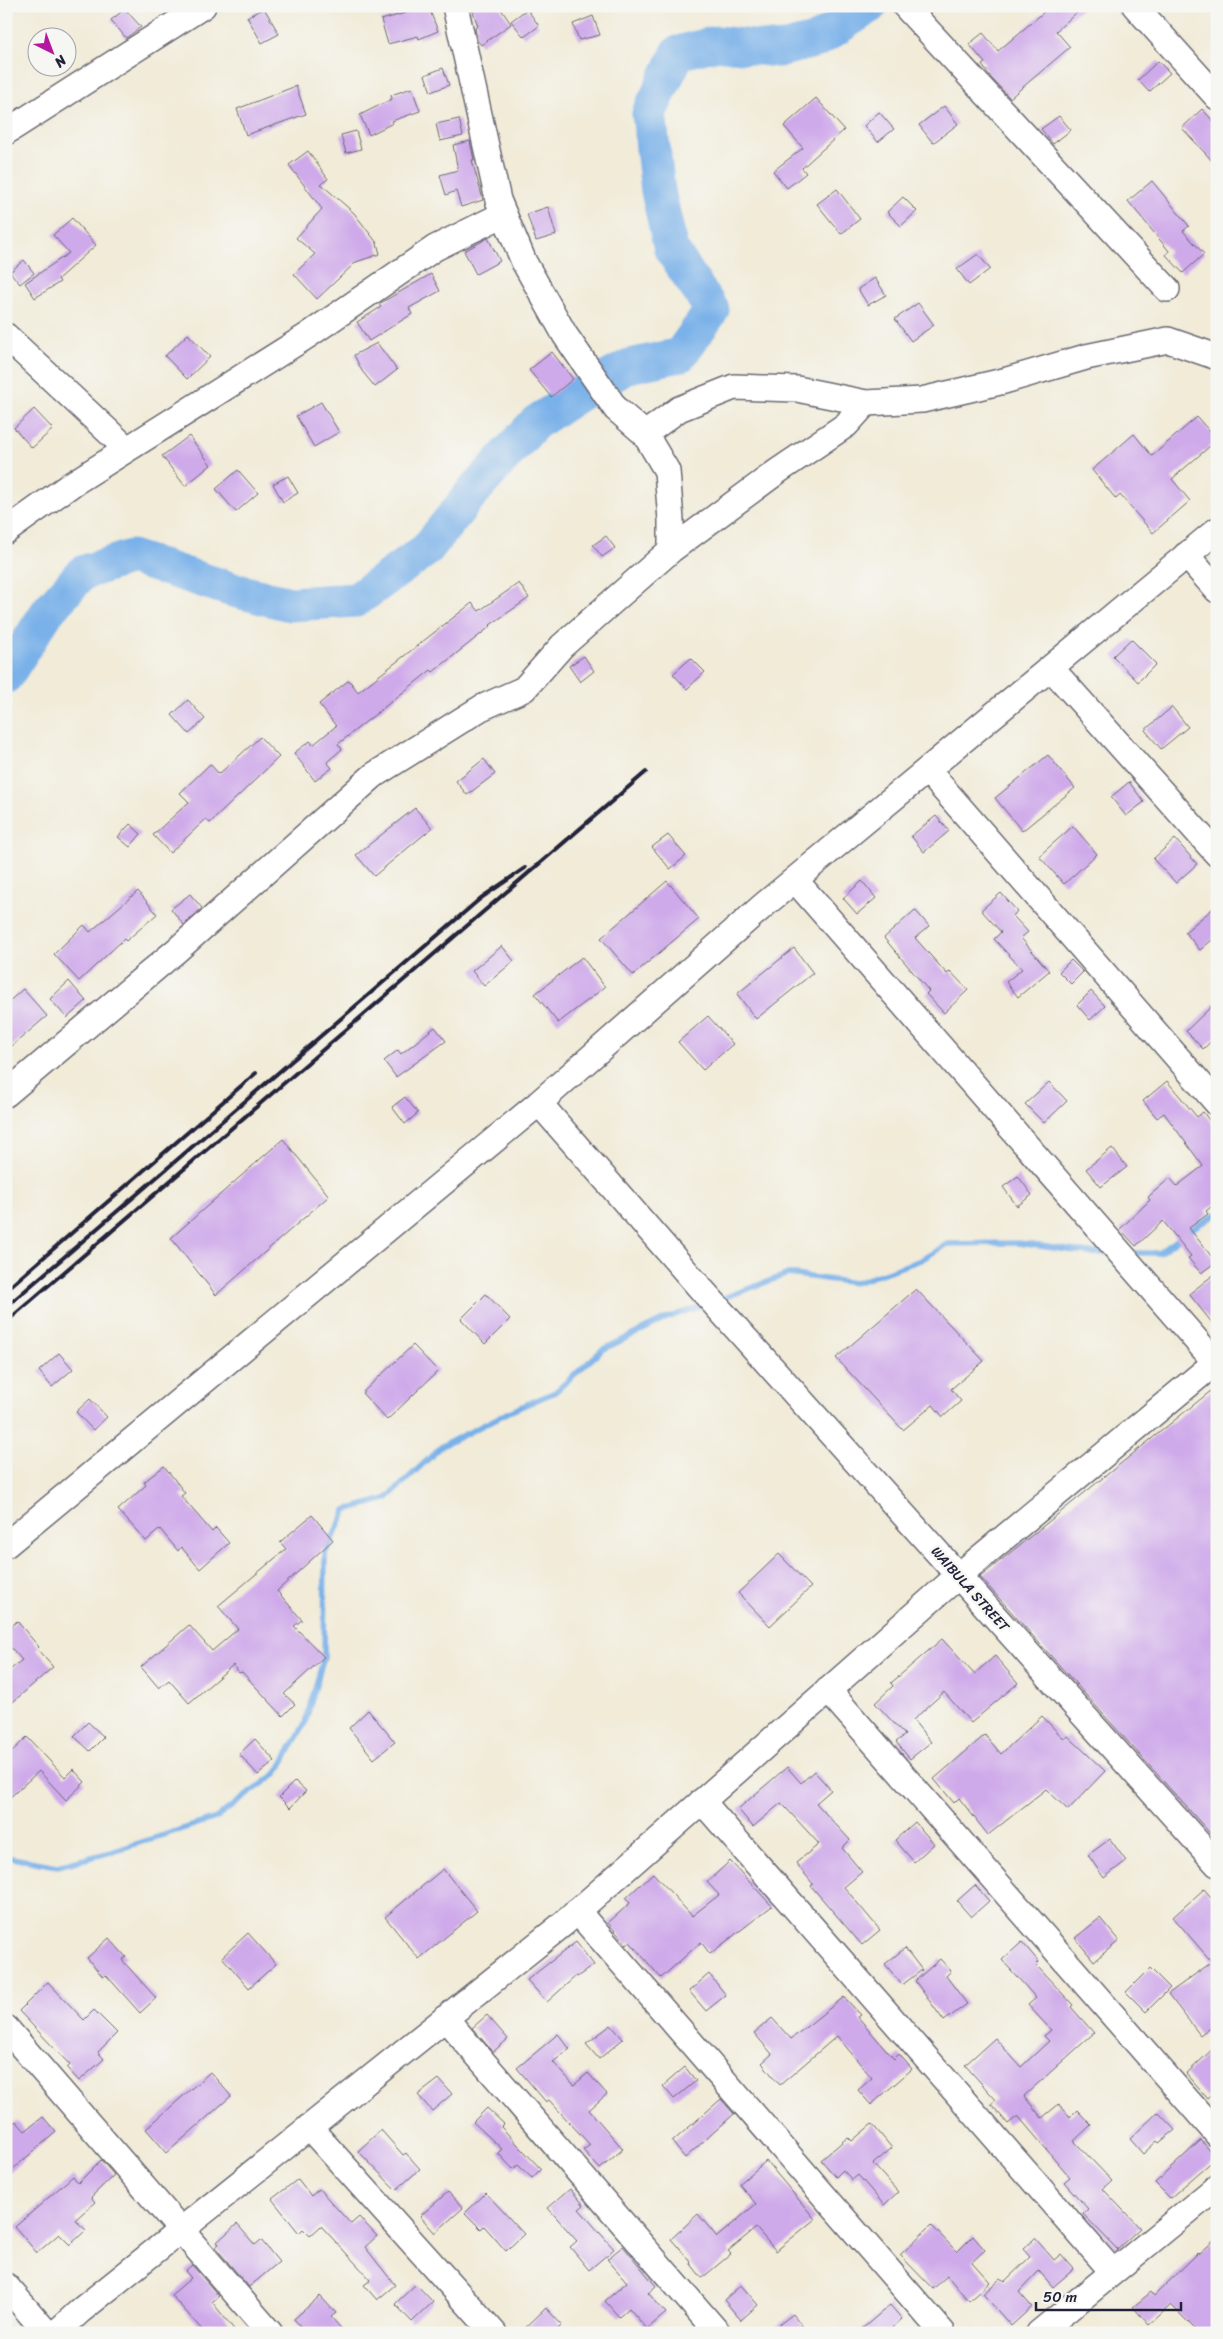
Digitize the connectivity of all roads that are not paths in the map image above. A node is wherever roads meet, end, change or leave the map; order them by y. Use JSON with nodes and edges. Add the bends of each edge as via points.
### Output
{"nodes":[{"id":1,"x":203,"y":6,"type":"edge"},
{"id":2,"x":454,"y":6,"type":"edge"},
{"id":3,"x":905,"y":6,"type":"edge"},
{"id":4,"x":1135,"y":6,"type":"edge"},
{"id":5,"x":1217,"y":97,"type":"edge"},
{"id":6,"x":6,"y":132,"type":"edge"},
{"id":7,"x":504,"y":214,"type":"junction"},
{"id":8,"x":1167,"y":290,"type":"dead end"},
{"id":9,"x":7,"y":339,"type":"edge"},
{"id":10,"x":1217,"y":357,"type":"edge"},
{"id":11,"x":866,"y":403,"type":"junction"},
{"id":12,"x":645,"y":434,"type":"junction"},
{"id":13,"x":127,"y":449,"type":"junction"},
{"id":14,"x":1217,"y":530,"type":"edge"},
{"id":15,"x":6,"y":531,"type":"edge"},
{"id":16,"x":671,"y":550,"type":"junction"},
{"id":17,"x":1186,"y":555,"type":"junction"},
{"id":18,"x":1217,"y":590,"type":"edge"},
{"id":19,"x":1051,"y":668,"type":"junction"},
{"id":20,"x":927,"y":770,"type":"junction"},
{"id":21,"x":1217,"y":854,"type":"edge"},
{"id":22,"x":795,"y":880,"type":"junction"},
{"id":23,"x":6,"y":1094,"type":"edge"},
{"id":24,"x":1217,"y":1103,"type":"edge"},
{"id":25,"x":539,"y":1104,"type":"junction"},
{"id":26,"x":1216,"y":1362,"type":"edge"},
{"id":27,"x":6,"y":1545,"type":"edge"},
{"id":28,"x":958,"y":1576,"type":"junction"},
{"id":29,"x":828,"y":1690,"type":"junction"},
{"id":30,"x":702,"y":1801,"type":"junction"},
{"id":31,"x":1217,"y":1864,"type":"edge"},
{"id":32,"x":577,"y":1911,"type":"junction"},
{"id":33,"x":445,"y":2018,"type":"junction"},
{"id":34,"x":6,"y":2028,"type":"edge"},
{"id":35,"x":309,"y":2127,"type":"junction"},
{"id":36,"x":1217,"y":2134,"type":"edge"},
{"id":37,"x":1217,"y":2187,"type":"edge"},
{"id":38,"x":180,"y":2231,"type":"junction"},
{"id":39,"x":1112,"y":2271,"type":"junction"},
{"id":40,"x":6,"y":2286,"type":"edge"},
{"id":41,"x":47,"y":2333,"type":"edge"},
{"id":42,"x":56,"y":2333,"type":"edge"},
{"id":43,"x":270,"y":2333,"type":"edge"},
{"id":44,"x":494,"y":2333,"type":"edge"},
{"id":45,"x":718,"y":2333,"type":"edge"},
{"id":46,"x":943,"y":2333,"type":"edge"},
{"id":47,"x":1039,"y":2333,"type":"edge"}],
"edges":[{"from":1,"to":6,"type":"street"},
{"from":2,"to":7,"type":"street","via":[[498,200]]},
{"from":3,"to":8,"type":"street"},
{"from":4,"to":5,"type":"street"},
{"from":7,"to":12,"type":"street","via":[[524,262],[565,336],[616,409]]},
{"from":7,"to":13,"type":"street","via":[[435,248],[306,336]]},
{"from":9,"to":13,"type":"street"},
{"from":10,"to":11,"type":"street","via":[[1168,340],[1086,357],[922,400]]},
{"from":11,"to":12,"type":"street","via":[[797,389],[734,387],[679,409]]},
{"from":11,"to":16,"type":"street","via":[[846,425]]},
{"from":12,"to":16,"type":"street","via":[[667,471]]},
{"from":13,"to":15,"type":"street"},
{"from":14,"to":17,"type":"street"},
{"from":16,"to":23,"type":"street","via":[[562,646],[524,689],[481,708],[374,775],[177,950]]},
{"from":17,"to":18,"type":"street"},
{"from":17,"to":19,"type":"street"},
{"from":19,"to":20,"type":"street"},
{"from":19,"to":21,"type":"street"},
{"from":20,"to":22,"type":"street"},
{"from":20,"to":24,"type":"street"},
{"from":22,"to":25,"type":"street"},
{"from":22,"to":26,"type":"street"},
{"from":25,"to":27,"type":"street"},
{"from":25,"to":28,"type":"street","name":"WAIBULA STREET"},
{"from":26,"to":28,"type":"street"},
{"from":28,"to":29,"type":"street"},
{"from":28,"to":31,"type":"street","name":"WAIBULA STREET"},
{"from":29,"to":30,"type":"street"},
{"from":29,"to":36,"type":"street"},
{"from":30,"to":32,"type":"street"},
{"from":30,"to":39,"type":"street"},
{"from":32,"to":33,"type":"street"},
{"from":32,"to":46,"type":"street"},
{"from":33,"to":35,"type":"street"},
{"from":33,"to":45,"type":"street"},
{"from":34,"to":38,"type":"street"},
{"from":35,"to":38,"type":"street"},
{"from":35,"to":44,"type":"street"},
{"from":37,"to":39,"type":"street"},
{"from":38,"to":42,"type":"street"},
{"from":38,"to":43,"type":"street"},
{"from":39,"to":47,"type":"street"},
{"from":40,"to":41,"type":"street"}]}
